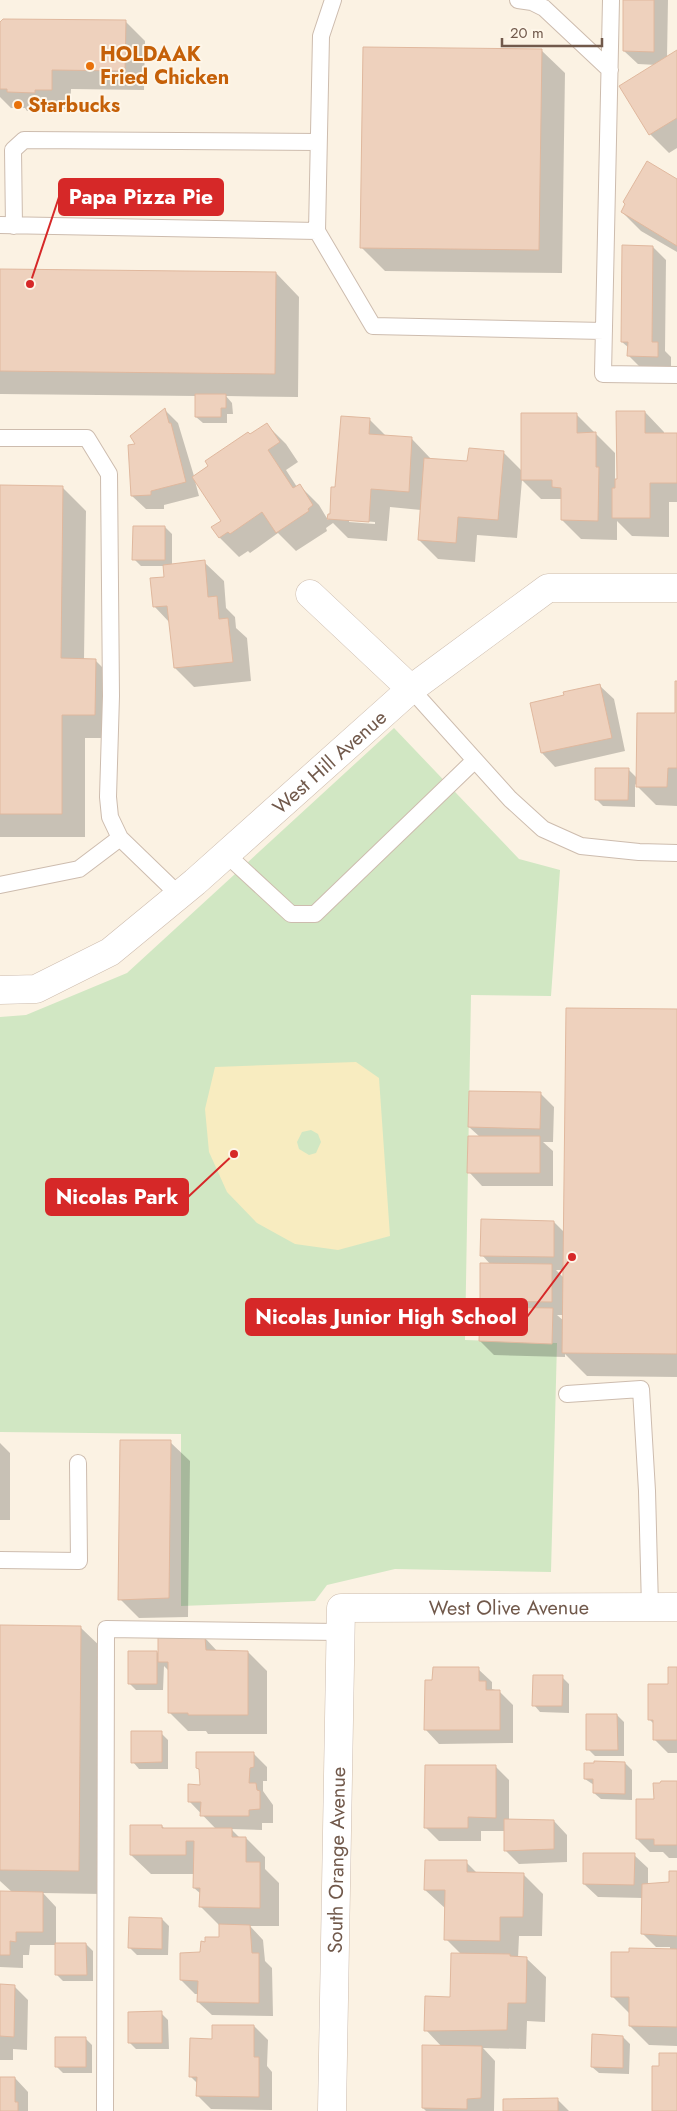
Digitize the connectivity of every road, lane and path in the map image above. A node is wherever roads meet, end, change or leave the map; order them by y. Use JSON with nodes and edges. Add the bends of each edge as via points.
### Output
{"nodes":[{"id":1,"x":333,"y":0,"type":"edge"},
{"id":2,"x":518,"y":0,"type":"edge"},
{"id":3,"x":611,"y":0,"type":"edge"},
{"id":4,"x":610,"y":70,"type":"junction"},
{"id":5,"x":318,"y":142,"type":"junction"},
{"id":6,"x":7,"y":225,"type":"edge"},
{"id":7,"x":317,"y":231,"type":"junction"},
{"id":8,"x":604,"y":331,"type":"junction"},
{"id":9,"x":677,"y":375,"type":"edge"},
{"id":10,"x":0,"y":438,"type":"edge"},
{"id":11,"x":677,"y":588,"type":"edge"},
{"id":12,"x":310,"y":594,"type":"dead end"},
{"id":13,"x":411,"y":689,"type":"junction"},
{"id":14,"x":475,"y":760,"type":"junction"},
{"id":15,"x":120,"y":838,"type":"junction"},
{"id":16,"x":677,"y":853,"type":"edge"},
{"id":17,"x":226,"y":854,"type":"junction"},
{"id":18,"x":0,"y":885,"type":"edge"},
{"id":19,"x":179,"y":895,"type":"junction"},
{"id":20,"x":0,"y":990,"type":"edge"},
{"id":21,"x":567,"y":1394,"type":"dead end"},
{"id":22,"x":78,"y":1462,"type":"dead end"},
{"id":23,"x":0,"y":1560,"type":"edge"},
{"id":24,"x":650,"y":1607,"type":"junction"},
{"id":25,"x":677,"y":1607,"type":"edge"},
{"id":26,"x":341,"y":1620,"type":"junction"},
{"id":27,"x":105,"y":2111,"type":"edge"},
{"id":28,"x":332,"y":2111,"type":"edge"}],
"edges":[{"from":1,"to":5,"type":"lane","via":[[321,36]]},
{"from":2,"to":4,"type":"lane","via":[[544,8]]},
{"from":3,"to":4,"type":"lane"},
{"from":4,"to":8,"type":"lane"},
{"from":5,"to":6,"type":"lane","via":[[24,140],[13,150]]},
{"from":5,"to":7,"type":"lane"},
{"from":6,"to":7,"type":"lane"},
{"from":7,"to":8,"type":"lane","via":[[373,326]]},
{"from":8,"to":9,"type":"lane","via":[[604,374]]},
{"from":10,"to":15,"type":"lane","via":[[87,438],[109,474],[111,696],[108,797],[110,817]]},
{"from":11,"to":13,"type":"street","name":"West Hill Avenue","via":[[548,588]]},
{"from":12,"to":13,"type":"street"},
{"from":13,"to":14,"type":"lane"},
{"from":13,"to":17,"type":"street","name":"West Hill Avenue"},
{"from":14,"to":16,"type":"lane","via":[[510,799],[544,829],[581,846]]},
{"from":14,"to":17,"type":"lane","via":[[315,914],[291,914]]},
{"from":15,"to":18,"type":"lane","via":[[79,869]]},
{"from":15,"to":19,"type":"lane"},
{"from":17,"to":19,"type":"street","name":"West Hill Avenue"},
{"from":19,"to":20,"type":"street","name":"West Hill Avenue","via":[[110,952],[36,989]]},
{"from":21,"to":24,"type":"lane","via":[[641,1390]]},
{"from":22,"to":23,"type":"lane","via":[[79,1561]]},
{"from":24,"to":25,"type":"street","name":"West Olive Avenue"},
{"from":24,"to":26,"type":"street","name":"West Olive Avenue"},
{"from":26,"to":27,"type":"lane","via":[[106,1629]]},
{"from":26,"to":28,"type":"street","name":"South Orange Avenue"}]}
